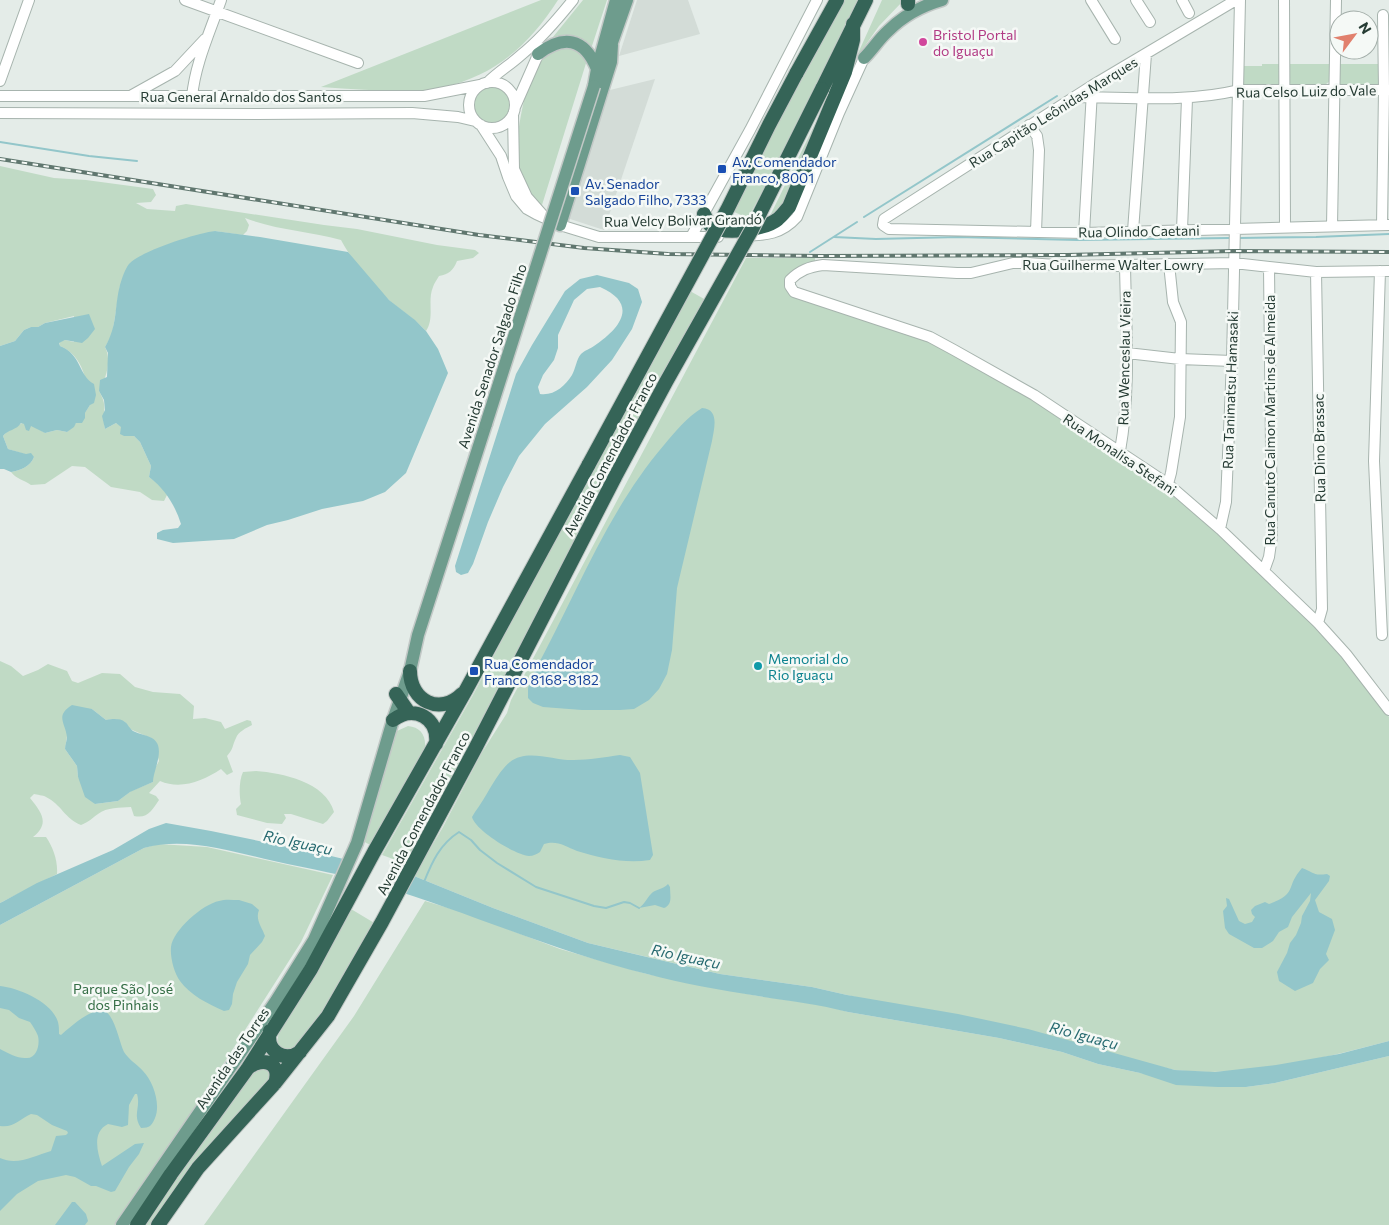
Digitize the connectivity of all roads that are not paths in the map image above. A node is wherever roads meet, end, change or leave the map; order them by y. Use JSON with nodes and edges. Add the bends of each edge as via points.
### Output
{"nodes":[{"id":1,"x":29,"y":0,"type":"edge"},
{"id":2,"x":185,"y":0,"type":"edge"},
{"id":3,"x":221,"y":0,"type":"edge"},
{"id":4,"x":573,"y":0,"type":"edge"},
{"id":5,"x":616,"y":0,"type":"edge"},
{"id":6,"x":627,"y":0,"type":"edge"},
{"id":7,"x":817,"y":0,"type":"edge"},
{"id":8,"x":837,"y":0,"type":"edge"},
{"id":9,"x":866,"y":0,"type":"edge"},
{"id":10,"x":942,"y":0,"type":"edge"},
{"id":11,"x":1091,"y":0,"type":"edge"},
{"id":12,"x":1136,"y":0,"type":"edge"},
{"id":13,"x":1182,"y":0,"type":"edge"},
{"id":14,"x":1238,"y":0,"type":"edge"},
{"id":15,"x":1284,"y":0,"type":"edge"},
{"id":16,"x":1336,"y":0,"type":"edge"},
{"id":17,"x":910,"y":1,"type":"edge"},
{"id":18,"x":217,"y":12,"type":"junction"},
{"id":19,"x":1190,"y":13,"type":"dead end"},
{"id":20,"x":1383,"y":15,"type":"dead end"},
{"id":21,"x":1150,"y":22,"type":"dead end"},
{"id":22,"x":853,"y":24,"type":"junction"},
{"id":23,"x":550,"y":29,"type":"junction"},
{"id":24,"x":206,"y":39,"type":"junction"},
{"id":25,"x":1115,"y":39,"type":"dead end"},
{"id":26,"x":612,"y":45,"type":"junction"},
{"id":27,"x":538,"y":54,"type":"junction"},
{"id":28,"x":1146,"y":54,"type":"junction"},
{"id":29,"x":864,"y":58,"type":"junction"},
{"id":30,"x":358,"y":63,"type":"dead end"},
{"id":31,"x":597,"y":69,"type":"junction"},
{"id":32,"x":0,"y":81,"type":"edge"},
{"id":33,"x":484,"y":84,"type":"junction"},
{"id":34,"x":1093,"y":85,"type":"junction"},
{"id":35,"x":594,"y":86,"type":"junction"},
{"id":36,"x":1285,"y":89,"type":"junction"},
{"id":37,"x":1239,"y":90,"type":"junction"},
{"id":38,"x":1333,"y":90,"type":"junction"},
{"id":39,"x":1387,"y":90,"type":"edge"},
{"id":40,"x":0,"y":96,"type":"edge"},
{"id":41,"x":131,"y":96,"type":"junction"},
{"id":42,"x":68,"y":97,"type":"junction"},
{"id":43,"x":255,"y":97,"type":"junction"},
{"id":44,"x":1074,"y":97,"type":"junction"},
{"id":45,"x":1092,"y":97,"type":"junction"},
{"id":46,"x":192,"y":98,"type":"junction"},
{"id":47,"x":1143,"y":98,"type":"junction"},
{"id":48,"x":1186,"y":99,"type":"junction"},
{"id":49,"x":514,"y":111,"type":"junction"},
{"id":50,"x":0,"y":113,"type":"edge"},
{"id":51,"x":68,"y":113,"type":"junction"},
{"id":52,"x":256,"y":114,"type":"junction"},
{"id":53,"x":478,"y":123,"type":"junction"},
{"id":54,"x":1029,"y":126,"type":"junction"},
{"id":55,"x":544,"y":217,"type":"junction"},
{"id":56,"x":701,"y":219,"type":"junction"},
{"id":57,"x":560,"y":225,"type":"junction"},
{"id":58,"x":1386,"y":225,"type":"edge"},
{"id":59,"x":1332,"y":226,"type":"junction"},
{"id":60,"x":1286,"y":227,"type":"junction"},
{"id":61,"x":889,"y":229,"type":"joint"},
{"id":62,"x":1235,"y":229,"type":"junction"},
{"id":63,"x":1182,"y":230,"type":"junction"},
{"id":64,"x":1133,"y":231,"type":"junction"},
{"id":65,"x":1036,"y":232,"type":"junction"},
{"id":66,"x":1084,"y":233,"type":"junction"},
{"id":67,"x":704,"y":237,"type":"junction"},
{"id":68,"x":691,"y":238,"type":"junction"},
{"id":69,"x":1234,"y":263,"type":"junction"},
{"id":70,"x":1169,"y":264,"type":"junction"},
{"id":71,"x":1125,"y":265,"type":"junction"},
{"id":72,"x":1269,"y":268,"type":"junction"},
{"id":73,"x":1384,"y":271,"type":"edge"},
{"id":74,"x":1316,"y":272,"type":"junction"},
{"id":75,"x":790,"y":286,"type":"joint"},
{"id":76,"x":1127,"y":353,"type":"junction"},
{"id":77,"x":1180,"y":359,"type":"junction"},
{"id":78,"x":1232,"y":361,"type":"junction"},
{"id":79,"x":1120,"y":451,"type":"junction"},
{"id":80,"x":1168,"y":484,"type":"junction"},
{"id":81,"x":1220,"y":529,"type":"junction"},
{"id":82,"x":1264,"y":571,"type":"junction"},
{"id":83,"x":1318,"y":623,"type":"junction"},
{"id":84,"x":418,"y":635,"type":"junction"},
{"id":85,"x":1382,"y":635,"type":"dead end"},
{"id":86,"x":410,"y":671,"type":"junction"},
{"id":87,"x":466,"y":690,"type":"junction"},
{"id":88,"x":402,"y":703,"type":"junction"},
{"id":89,"x":1389,"y":710,"type":"edge"},
{"id":90,"x":393,"y":720,"type":"joint"},
{"id":91,"x":436,"y":744,"type":"junction"},
{"id":92,"x":384,"y":751,"type":"junction"},
{"id":93,"x":346,"y":903,"type":"joint"},
{"id":94,"x":271,"y":1030,"type":"junction"},
{"id":95,"x":300,"y":1052,"type":"junction"},
{"id":96,"x":248,"y":1068,"type":"junction"},
{"id":97,"x":275,"y":1083,"type":"junction"},
{"id":98,"x":122,"y":1225,"type":"edge"},
{"id":99,"x":137,"y":1225,"type":"edge"},
{"id":100,"x":158,"y":1225,"type":"edge"}],
"edges":[{"from":1,"to":32,"type":"street"},
{"from":2,"to":18,"type":"street"},
{"from":3,"to":18,"type":"street"},
{"from":4,"to":23,"type":"street"},
{"from":5,"to":31,"type":"main road","name":"Avenida Senador Salgado Filho"},
{"from":6,"to":26,"type":"main road","name":"Avenida Senador Salgado Filho"},
{"from":7,"to":56,"type":"street"},
{"from":8,"to":87,"type":"highway","name":"Avenida Comendador Franco","bridge":true},
{"from":9,"to":22,"type":"highway","name":"Avenida Comendador Franco"},
{"from":10,"to":29,"type":"main road","name":"Rua Velcy Bolivar Grandó","via":[[904,17]]},
{"from":11,"to":25,"type":"street"},
{"from":12,"to":21,"type":"street"},
{"from":13,"to":19,"type":"street"},
{"from":14,"to":28,"type":"street","name":"Rua Capitão Leônidas Marques"},
{"from":14,"to":37,"type":"street","name":"Rua Tanimatsu Hamasaki"},
{"from":15,"to":36,"type":"street"},
{"from":16,"to":38,"type":"street"},
{"from":17,"to":29,"type":"main road","name":"Rua Velcy Bolivar Grandó","via":[[869,44]]},
{"from":18,"to":24,"type":"street"},
{"from":18,"to":30,"type":"street"},
{"from":20,"to":39,"type":"street"},
{"from":22,"to":56,"type":"highway","via":[[853,40],[844,72],[789,207],[778,220],[763,227],[721,230]]},
{"from":22,"to":95,"type":"highway","name":"Avenida Comendador Franco","bridge":true,"via":[[751,231],[615,477],[382,922],[328,1016]]},
{"from":23,"to":27,"type":"street"},
{"from":23,"to":33,"type":"street"},
{"from":24,"to":41,"type":"street","via":[[175,71]]},
{"from":24,"to":46,"type":"street"},
{"from":26,"to":35,"type":"main road","name":"Avenida Senador Salgado Filho"},
{"from":26,"to":57,"type":"main road","via":[[611,62]]},
{"from":27,"to":31,"type":"main road","via":[[556,43],[574,43],[594,60]]},
{"from":27,"to":49,"type":"street"},
{"from":28,"to":34,"type":"street","name":"Rua Capitão Leônidas Marques"},
{"from":28,"to":47,"type":"street"},
{"from":29,"to":67,"type":"street","name":"Rua Velcy Bolivar Grandó","via":[[798,218],[788,228],[764,235]]},
{"from":31,"to":35,"type":"main road","name":"Avenida Senador Salgado Filho"},
{"from":33,"to":43,"type":"street","name":"Rua General Arnaldo dos Santos","via":[[424,96]]},
{"from":33,"to":49,"type":"street","via":[[494,82],[507,88],[514,100]]},
{"from":33,"to":53,"type":"street","via":[[471,95],[469,102],[469,109]]},
{"from":34,"to":44,"type":"street","name":"Rua Capitão Leônidas Marques"},
{"from":34,"to":45,"type":"street"},
{"from":35,"to":84,"type":"main road","name":"Avenida Senador Salgado Filho","bridge":true},
{"from":36,"to":37,"type":"street","name":"Rua Celso Luiz do Vale"},
{"from":36,"to":38,"type":"street","name":"Rua Celso Luiz do Vale"},
{"from":36,"to":60,"type":"street"},
{"from":37,"to":48,"type":"street","name":"Rua Celso Luiz do Vale"},
{"from":37,"to":62,"type":"street","name":"Rua Tanimatsu Hamasaki"},
{"from":38,"to":39,"type":"street","name":"Rua Celso Luiz do Vale"},
{"from":38,"to":59,"type":"street"},
{"from":39,"to":58,"type":"street"},
{"from":40,"to":42,"type":"street","name":"Rua General Arnaldo dos Santos"},
{"from":41,"to":42,"type":"street","name":"Rua General Arnaldo dos Santos"},
{"from":41,"to":46,"type":"street","name":"Rua General Arnaldo dos Santos"},
{"from":42,"to":51,"type":"street","via":[[62,100],[61,105]]},
{"from":43,"to":46,"type":"street","name":"Rua General Arnaldo dos Santos"},
{"from":43,"to":52,"type":"street","via":[[260,106]]},
{"from":44,"to":45,"type":"street","name":"Rua Celso Luiz do Vale"},
{"from":44,"to":54,"type":"street","name":"Rua Capitão Leônidas Marques"},
{"from":45,"to":47,"type":"street","name":"Rua Celso Luiz do Vale"},
{"from":45,"to":66,"type":"street"},
{"from":47,"to":48,"type":"street","name":"Rua Celso Luiz do Vale"},
{"from":47,"to":64,"type":"street"},
{"from":48,"to":63,"type":"street"},
{"from":49,"to":53,"type":"street","via":[[501,127],[487,128]]},
{"from":49,"to":55,"type":"street","name":"Rua Velcy Bolivar Grandó","via":[[514,168],[526,197]]},
{"from":50,"to":51,"type":"street","name":"Rua General Arnaldo dos Santos"},
{"from":51,"to":52,"type":"street","name":"Rua General Arnaldo dos Santos"},
{"from":52,"to":53,"type":"street","name":"Rua General Arnaldo dos Santos","via":[[412,113],[458,117]]},
{"from":53,"to":55,"type":"street","name":"Rua Velcy Bolivar Grandó","via":[[501,156],[516,196],[527,209]]},
{"from":54,"to":61,"type":"street","name":"Rua Capitão Leônidas Marques","via":[[884,219],[883,225]]},
{"from":54,"to":65,"type":"street","via":[[1036,136],[1039,150]]},
{"from":55,"to":57,"type":"street","name":"Rua Velcy Bolivar Grandó"},
{"from":56,"to":67,"type":"street"},
{"from":56,"to":68,"type":"street"},
{"from":57,"to":68,"type":"street","name":"Rua Velcy Bolivar Grandó","via":[[598,236]]},
{"from":58,"to":59,"type":"street","name":"Rua Olindo Caetani"},
{"from":59,"to":60,"type":"street","name":"Rua Olindo Caetani"},
{"from":60,"to":62,"type":"street","name":"Rua Olindo Caetani"},
{"from":61,"to":65,"type":"street","name":"Rua Olindo Caetani"},
{"from":62,"to":63,"type":"street","name":"Rua Olindo Caetani"},
{"from":62,"to":69,"type":"street","name":"Rua Tanimatsu Hamasaki"},
{"from":63,"to":64,"type":"street","name":"Rua Olindo Caetani"},
{"from":64,"to":66,"type":"street","name":"Rua Olindo Caetani"},
{"from":65,"to":66,"type":"street","name":"Rua Olindo Caetani"},
{"from":67,"to":68,"type":"street","name":"Rua Velcy Bolivar Grandó"},
{"from":69,"to":70,"type":"street","name":"Rua Guilherme Walter Lowry"},
{"from":69,"to":72,"type":"street","name":"Rua Guilherme Walter Lowry"},
{"from":69,"to":78,"type":"street","name":"Rua Tanimatsu Hamasaki"},
{"from":70,"to":71,"type":"street","name":"Rua Guilherme Walter Lowry"},
{"from":70,"to":77,"type":"street","via":[[1173,302],[1181,322]]},
{"from":71,"to":75,"type":"street","name":"Rua Guilherme Walter Lowry","via":[[1013,263],[972,273],[823,265],[808,267],[796,274],[790,280]]},
{"from":71,"to":76,"type":"street","name":"Rua Wenceslau Vieira"},
{"from":72,"to":74,"type":"street","name":"Rua Guilherme Walter Lowry"},
{"from":72,"to":82,"type":"street","name":"Rua Canuto Calmon Martins de Almeida","via":[[1272,536]]},
{"from":73,"to":74,"type":"street","name":"Rua Guilherme Walter Lowry"},
{"from":73,"to":85,"type":"street","via":[[1374,461]]},
{"from":74,"to":83,"type":"street","name":"Rua Dino Brassac","via":[[1322,609]]},
{"from":75,"to":79,"type":"street","name":"Rua Monalisa Stefani","via":[[794,292],[930,337],[1034,395]]},
{"from":76,"to":77,"type":"street"},
{"from":76,"to":79,"type":"street","name":"Rua Wenceslau Vieira","via":[[1125,422]]},
{"from":77,"to":78,"type":"street"},
{"from":77,"to":80,"type":"street","via":[[1180,417]]},
{"from":78,"to":81,"type":"street","name":"Rua Tanimatsu Hamasaki","via":[[1226,502]]},
{"from":79,"to":80,"type":"street","name":"Rua Monalisa Stefani"},
{"from":80,"to":81,"type":"street","name":"Rua Monalisa Stefani"},
{"from":81,"to":82,"type":"street","name":"Rua Monalisa Stefani"},
{"from":82,"to":83,"type":"street","name":"Rua Monalisa Stefani"},
{"from":83,"to":89,"type":"street","name":"Rua Monalisa Stefani"},
{"from":84,"to":86,"type":"main road","name":"Avenida Senador Salgado Filho"},
{"from":84,"to":88,"type":"main road","name":"Avenida Senador Salgado Filho","via":[[412,645]]},
{"from":86,"to":87,"type":"highway","via":[[414,689],[427,702],[440,705],[452,702]]},
{"from":86,"to":88,"type":"main road","name":"Avenida Senador Salgado Filho"},
{"from":87,"to":91,"type":"highway","name":"Avenida Comendador Franco"},
{"from":88,"to":90,"type":"highway","via":[[403,714]]},
{"from":88,"to":91,"type":"highway","via":[[430,722],[436,732]]},
{"from":88,"to":92,"type":"main road","name":"Avenida Senador Salgado Filho","via":[[385,728]]},
{"from":90,"to":92,"type":"main road","name":"Avenida Senador Salgado Filho"},
{"from":91,"to":93,"type":"highway","name":"Avenida Comendador Franco"},
{"from":92,"to":98,"type":"main road","name":"Avenida Senador Salgado Filho","via":[[357,843],[314,940]]},
{"from":93,"to":94,"type":"highway","name":"Avenida das Torres","via":[[311,969]]},
{"from":94,"to":95,"type":"highway","via":[[269,1042],[279,1055],[290,1057]]},
{"from":94,"to":96,"type":"highway","name":"Avenida das Torres"},
{"from":95,"to":97,"type":"highway"},
{"from":96,"to":97,"type":"highway","via":[[257,1062],[267,1062],[277,1073]]},
{"from":96,"to":99,"type":"highway","name":"Avenida das Torres"},
{"from":97,"to":100,"type":"highway","via":[[198,1168]]}]}
